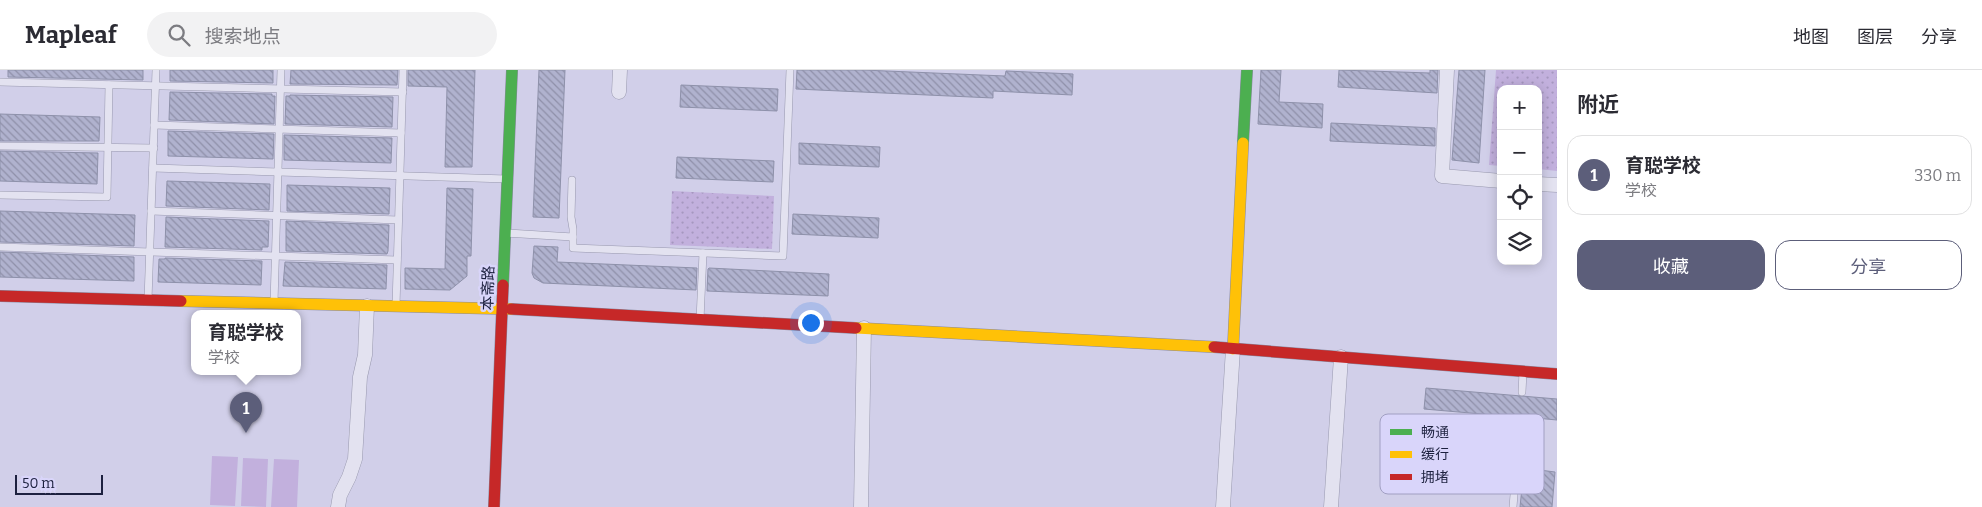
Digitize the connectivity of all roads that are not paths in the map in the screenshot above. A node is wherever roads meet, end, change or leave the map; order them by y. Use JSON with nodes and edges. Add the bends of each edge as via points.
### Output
{"nodes":[{"id":1,"x":156,"y":70,"type":"edge"},
{"id":2,"x":281,"y":70,"type":"edge"},
{"id":3,"x":403,"y":70,"type":"edge"},
{"id":4,"x":512,"y":70,"type":"edge"},
{"id":5,"x":620,"y":70,"type":"edge"},
{"id":6,"x":790,"y":70,"type":"edge"},
{"id":7,"x":1246,"y":70,"type":"edge"},
{"id":8,"x":1447,"y":70,"type":"edge"},
{"id":9,"x":0,"y":82,"type":"edge"},
{"id":10,"x":109,"y":85,"type":"junction"},
{"id":11,"x":156,"y":86,"type":"junction"},
{"id":12,"x":280,"y":89,"type":"junction"},
{"id":13,"x":403,"y":92,"type":"junction"},
{"id":14,"x":619,"y":92,"type":"dead end"},
{"id":15,"x":154,"y":125,"type":"junction"},
{"id":16,"x":279,"y":129,"type":"junction"},
{"id":17,"x":401,"y":133,"type":"junction"},
{"id":18,"x":0,"y":146,"type":"edge"},
{"id":19,"x":108,"y":147,"type":"junction"},
{"id":20,"x":154,"y":148,"type":"junction"},
{"id":21,"x":153,"y":168,"type":"junction"},
{"id":22,"x":278,"y":172,"type":"junction"},
{"id":23,"x":400,"y":176,"type":"junction"},
{"id":24,"x":507,"y":179,"type":"junction"},
{"id":25,"x":572,"y":180,"type":"dead end"},
{"id":26,"x":1497,"y":181,"type":"edge"},
{"id":27,"x":1542,"y":184,"type":"edge"},
{"id":28,"x":1557,"y":185,"type":"edge"},
{"id":29,"x":0,"y":195,"type":"edge"},
{"id":30,"x":151,"y":211,"type":"junction"},
{"id":31,"x":277,"y":215,"type":"junction"},
{"id":32,"x":398,"y":220,"type":"junction"},
{"id":33,"x":505,"y":233,"type":"junction"},
{"id":34,"x":573,"y":237,"type":"junction"},
{"id":35,"x":0,"y":247,"type":"edge"},
{"id":36,"x":150,"y":252,"type":"junction"},
{"id":37,"x":703,"y":253,"type":"junction"},
{"id":38,"x":276,"y":256,"type":"junction"},
{"id":39,"x":397,"y":260,"type":"junction"},
{"id":40,"x":0,"y":296,"type":"edge"},
{"id":41,"x":148,"y":300,"type":"junction"},
{"id":42,"x":274,"y":304,"type":"junction"},
{"id":43,"x":367,"y":306,"type":"junction"},
{"id":44,"x":396,"y":307,"type":"junction"},
{"id":45,"x":502,"y":310,"type":"junction"},
{"id":46,"x":700,"y":320,"type":"junction"},
{"id":47,"x":864,"y":328,"type":"junction"},
{"id":48,"x":1233,"y":349,"type":"junction"},
{"id":49,"x":1341,"y":357,"type":"junction"},
{"id":50,"x":1524,"y":371,"type":"junction"},
{"id":51,"x":1557,"y":374,"type":"edge"},
{"id":52,"x":1522,"y":392,"type":"dead end"},
{"id":53,"x":1514,"y":494,"type":"edge"},
{"id":54,"x":338,"y":507,"type":"edge"},
{"id":55,"x":494,"y":507,"type":"edge"},
{"id":56,"x":861,"y":507,"type":"edge"},
{"id":57,"x":1223,"y":507,"type":"edge"},
{"id":58,"x":1332,"y":507,"type":"edge"},
{"id":59,"x":1513,"y":507,"type":"edge"}],
"edges":[{"from":1,"to":11,"type":"lane"},
{"from":2,"to":12,"type":"lane"},
{"from":3,"to":13,"type":"lane"},
{"from":4,"to":24,"type":"street","name":"本斋路"},
{"from":5,"to":14,"type":"street"},
{"from":6,"to":37,"type":"lane","via":[[783,256]]},
{"from":7,"to":48,"type":"street"},
{"from":8,"to":26,"type":"street","via":[[1442,176]]},
{"from":9,"to":10,"type":"lane"},
{"from":10,"to":11,"type":"lane"},
{"from":10,"to":19,"type":"lane"},
{"from":11,"to":12,"type":"lane"},
{"from":11,"to":15,"type":"lane"},
{"from":12,"to":13,"type":"lane"},
{"from":12,"to":16,"type":"lane"},
{"from":13,"to":17,"type":"lane"},
{"from":15,"to":16,"type":"lane"},
{"from":15,"to":20,"type":"lane"},
{"from":16,"to":17,"type":"lane"},
{"from":16,"to":22,"type":"lane"},
{"from":17,"to":23,"type":"lane"},
{"from":18,"to":19,"type":"lane"},
{"from":19,"to":20,"type":"lane"},
{"from":19,"to":29,"type":"lane","via":[[107,197]]},
{"from":20,"to":21,"type":"lane"},
{"from":21,"to":22,"type":"lane"},
{"from":21,"to":30,"type":"lane"},
{"from":22,"to":23,"type":"lane"},
{"from":22,"to":31,"type":"lane"},
{"from":23,"to":24,"type":"lane"},
{"from":23,"to":32,"type":"lane"},
{"from":24,"to":33,"type":"street","name":"本斋路"},
{"from":25,"to":34,"type":"lane"},
{"from":27,"to":28,"type":"street"},
{"from":30,"to":31,"type":"lane"},
{"from":30,"to":36,"type":"lane"},
{"from":31,"to":32,"type":"lane"},
{"from":31,"to":38,"type":"lane"},
{"from":32,"to":39,"type":"lane"},
{"from":33,"to":34,"type":"lane"},
{"from":33,"to":45,"type":"street","name":"本斋路"},
{"from":34,"to":37,"type":"lane","via":[[573,248]]},
{"from":35,"to":36,"type":"lane"},
{"from":36,"to":38,"type":"lane"},
{"from":36,"to":41,"type":"lane"},
{"from":37,"to":46,"type":"lane"},
{"from":38,"to":39,"type":"lane"},
{"from":38,"to":42,"type":"lane"},
{"from":39,"to":44,"type":"lane"},
{"from":40,"to":41,"type":"street"},
{"from":41,"to":42,"type":"street"},
{"from":42,"to":43,"type":"street"},
{"from":43,"to":44,"type":"street"},
{"from":43,"to":54,"type":"street","via":[[355,459]]},
{"from":44,"to":45,"type":"street"},
{"from":45,"to":46,"type":"street"},
{"from":45,"to":55,"type":"street","name":"本斋路"},
{"from":46,"to":47,"type":"street"},
{"from":47,"to":48,"type":"street"},
{"from":47,"to":56,"type":"street"},
{"from":48,"to":49,"type":"street"},
{"from":48,"to":57,"type":"street"},
{"from":49,"to":50,"type":"street"},
{"from":49,"to":58,"type":"street"},
{"from":50,"to":51,"type":"street"},
{"from":50,"to":52,"type":"lane"},
{"from":53,"to":59,"type":"lane"}]}
